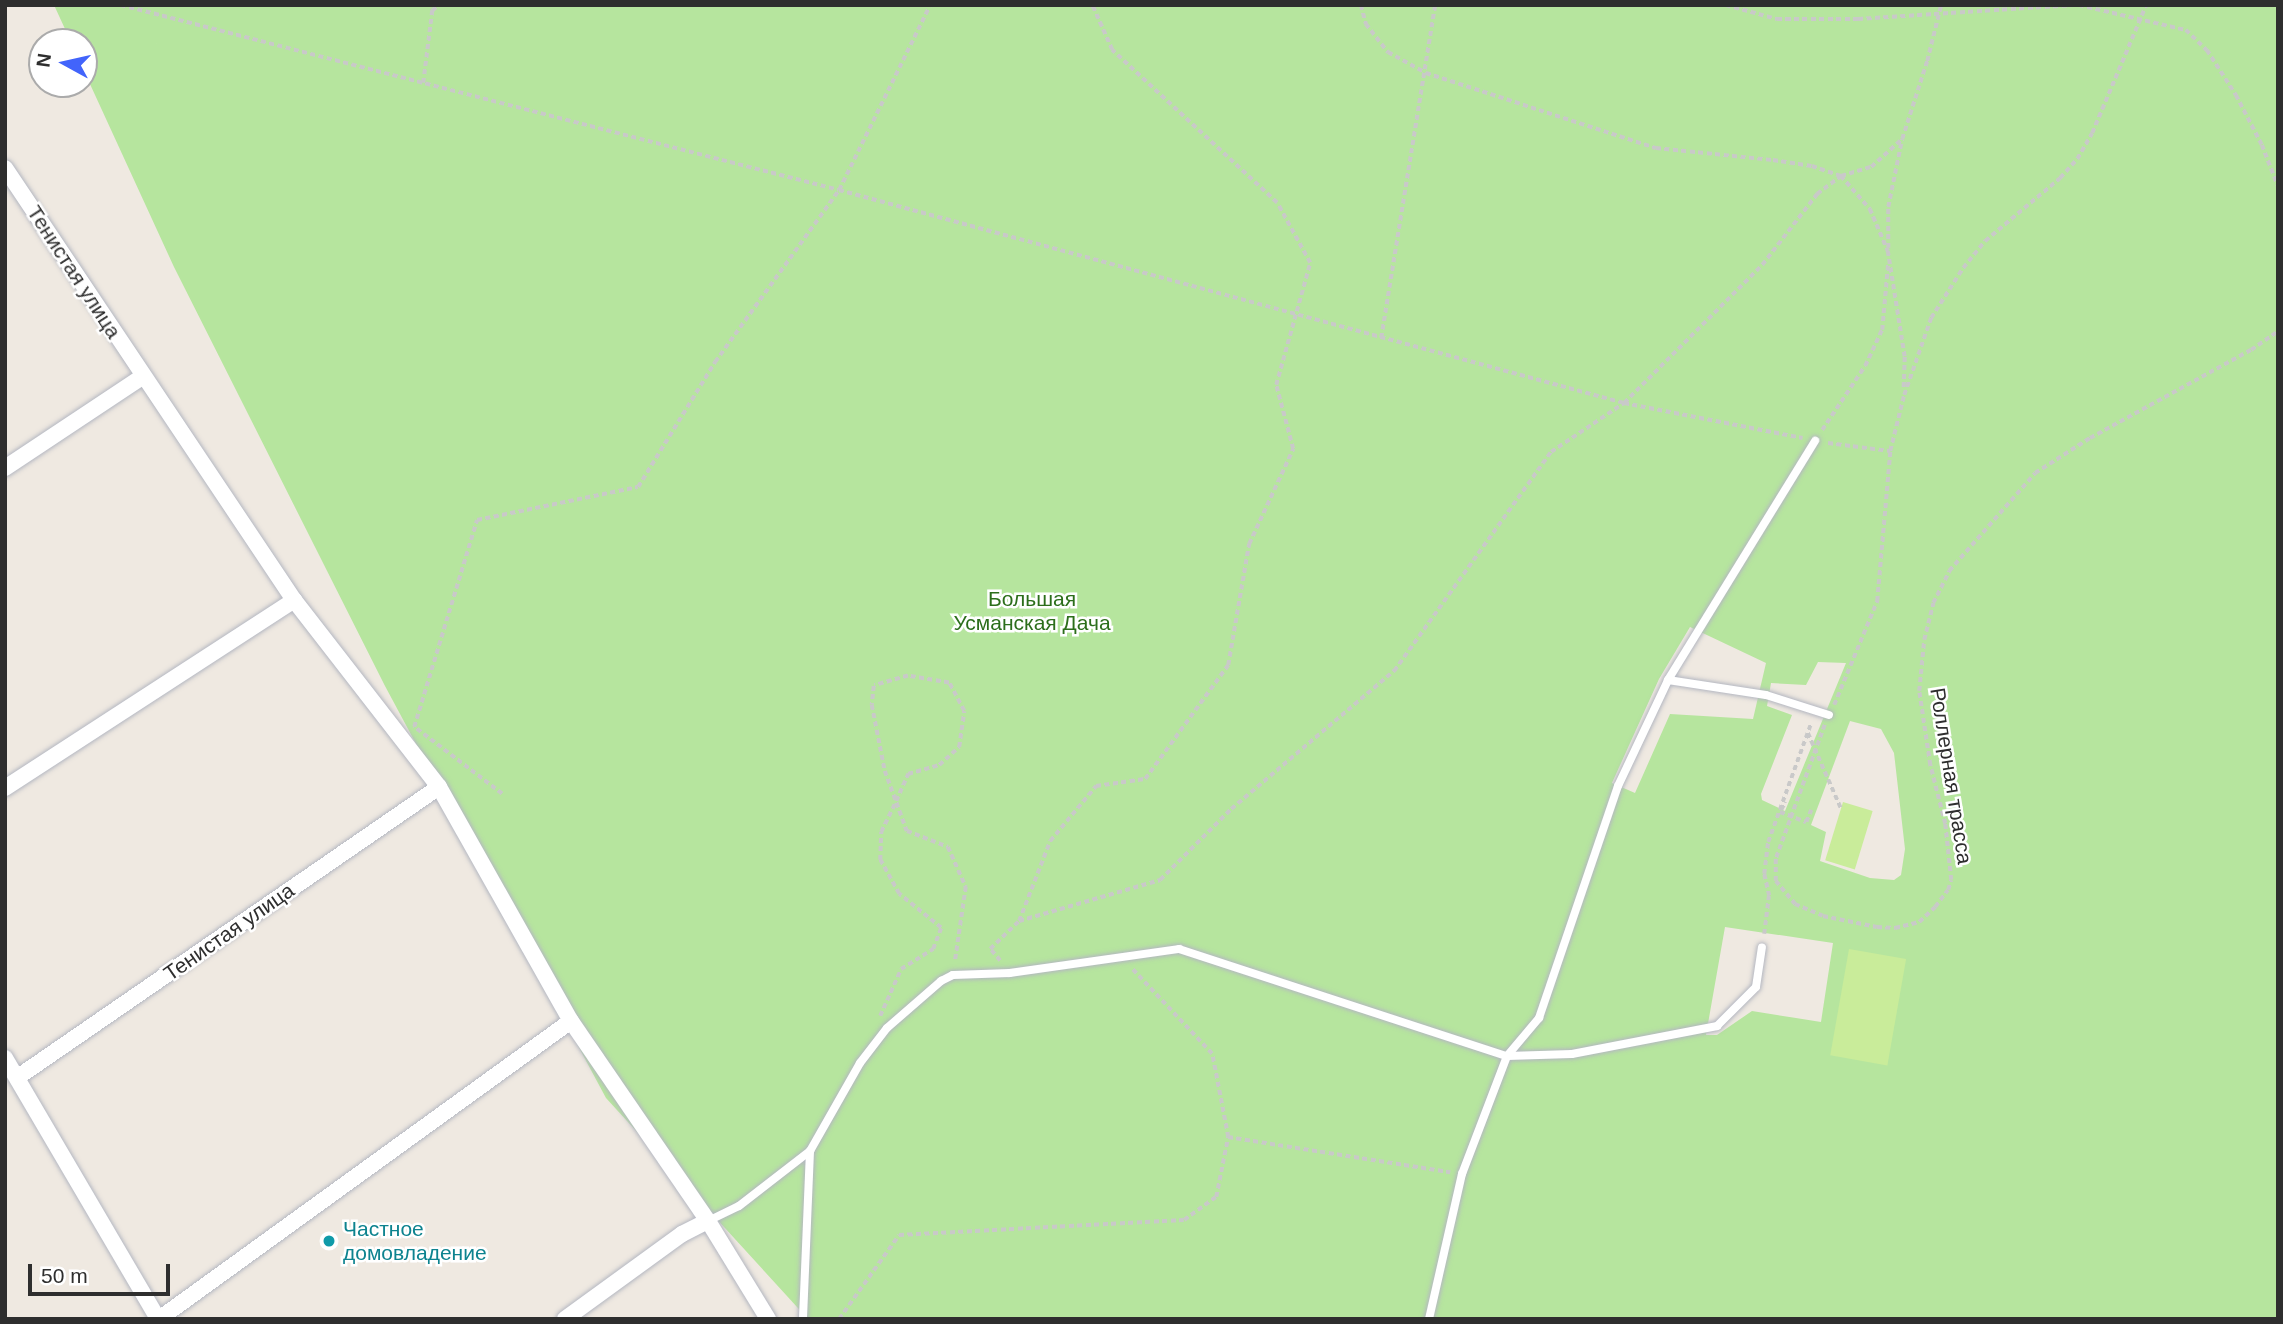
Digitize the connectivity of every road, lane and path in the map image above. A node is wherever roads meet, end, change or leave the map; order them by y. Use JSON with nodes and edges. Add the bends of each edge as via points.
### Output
{"nodes":[{"id":1,"x":121,"y":5,"type":"edge"},
{"id":2,"x":438,"y":5,"type":"edge"},
{"id":3,"x":930,"y":5,"type":"edge"},
{"id":4,"x":1093,"y":5,"type":"edge"},
{"id":5,"x":1361,"y":5,"type":"edge"},
{"id":6,"x":1436,"y":5,"type":"edge"},
{"id":7,"x":1726,"y":5,"type":"edge"},
{"id":8,"x":1941,"y":5,"type":"edge"},
{"id":9,"x":2072,"y":5,"type":"edge"},
{"id":10,"x":2079,"y":5,"type":"edge"},
{"id":11,"x":2146,"y":5,"type":"edge"},
{"id":12,"x":1940,"y":12,"type":"junction"},
{"id":13,"x":2138,"y":20,"type":"junction"},
{"id":14,"x":1426,"y":73,"type":"junction"},
{"id":15,"x":423,"y":83,"type":"junction"},
{"id":16,"x":1902,"y":139,"type":"junction"},
{"id":17,"x":5,"y":168,"type":"edge"},
{"id":18,"x":1841,"y":176,"type":"junction"},
{"id":19,"x":2278,"y":186,"type":"edge"},
{"id":20,"x":839,"y":190,"type":"junction"},
{"id":21,"x":1888,"y":251,"type":"junction"},
{"id":22,"x":1298,"y":316,"type":"junction"},
{"id":23,"x":2278,"y":331,"type":"edge"},
{"id":24,"x":1381,"y":339,"type":"junction"},
{"id":25,"x":142,"y":377,"type":"junction"},
{"id":26,"x":1904,"y":396,"type":"junction"},
{"id":27,"x":1625,"y":403,"type":"junction"},
{"id":28,"x":1815,"y":441,"type":"junction"},
{"id":29,"x":1890,"y":451,"type":"junction"},
{"id":30,"x":5,"y":468,"type":"edge"},
{"id":31,"x":295,"y":600,"type":"junction"},
{"id":32,"x":1668,"y":680,"type":"junction"},
{"id":33,"x":1815,"y":711,"type":"junction"},
{"id":34,"x":1829,"y":715,"type":"junction"},
{"id":35,"x":1808,"y":731,"type":"junction"},
{"id":36,"x":1815,"y":747,"type":"junction"},
{"id":37,"x":439,"y":787,"type":"junction"},
{"id":38,"x":5,"y":788,"type":"edge"},
{"id":39,"x":502,"y":794,"type":"dead end"},
{"id":40,"x":897,"y":801,"type":"junction"},
{"id":41,"x":1785,"y":802,"type":"dead end"},
{"id":42,"x":1841,"y":807,"type":"dead end"},
{"id":43,"x":1811,"y":810,"type":"dead end"},
{"id":44,"x":1019,"y":921,"type":"junction"},
{"id":45,"x":1762,"y":947,"type":"joint"},
{"id":46,"x":1119,"y":957,"type":"junction"},
{"id":47,"x":1010,"y":973,"type":"junction"},
{"id":48,"x":953,"y":975,"type":"junction"},
{"id":49,"x":571,"y":1021,"type":"junction"},
{"id":50,"x":875,"y":1027,"type":"dead end"},
{"id":51,"x":1507,"y":1056,"type":"junction"},
{"id":52,"x":5,"y":1058,"type":"edge"},
{"id":53,"x":18,"y":1077,"type":"junction"},
{"id":54,"x":1228,"y":1137,"type":"junction"},
{"id":55,"x":810,"y":1152,"type":"junction"},
{"id":56,"x":1462,"y":1174,"type":"junction"},
{"id":57,"x":708,"y":1221,"type":"junction"},
{"id":58,"x":159,"y":1319,"type":"edge"},
{"id":59,"x":565,"y":1319,"type":"edge"},
{"id":60,"x":768,"y":1319,"type":"edge"},
{"id":61,"x":803,"y":1319,"type":"edge"},
{"id":62,"x":839,"y":1319,"type":"edge"},
{"id":63,"x":1429,"y":1319,"type":"edge"}],
"edges":[{"from":1,"to":15,"type":"path"},
{"from":2,"to":15,"type":"path","via":[[432,11]]},
{"from":3,"to":20,"type":"path"},
{"from":4,"to":22,"type":"path","via":[[1112,50],[1277,203],[1310,263]]},
{"from":5,"to":14,"type":"path","via":[[1366,24],[1388,52]]},
{"from":6,"to":14,"type":"path"},
{"from":7,"to":12,"type":"path","via":[[1777,19]]},
{"from":8,"to":12,"type":"path"},
{"from":9,"to":12,"type":"path"},
{"from":10,"to":13,"type":"path"},
{"from":11,"to":13,"type":"path"},
{"from":12,"to":16,"type":"path"},
{"from":13,"to":19,"type":"path","via":[[2186,30],[2207,50],[2236,95]]},
{"from":13,"to":26,"type":"path","via":[[2092,134],[2077,159],[1985,241],[1963,268],[1931,318]]},
{"from":14,"to":18,"type":"path","via":[[1656,149],[1773,160]]},
{"from":14,"to":24,"type":"path"},
{"from":15,"to":20,"type":"path"},
{"from":16,"to":18,"type":"path","via":[[1871,167]]},
{"from":16,"to":21,"type":"path","via":[[1888,207]]},
{"from":17,"to":25,"type":"street","name":"Тенистая улица"},
{"from":18,"to":21,"type":"path","via":[[1870,209]]},
{"from":18,"to":27,"type":"path","via":[[1817,194],[1762,265]]},
{"from":20,"to":22,"type":"path"},
{"from":20,"to":39,"type":"path","via":[[715,362],[638,487],[477,520],[414,727]]},
{"from":21,"to":26,"type":"path","via":[[1905,358]]},
{"from":21,"to":28,"type":"path","via":[[1882,330],[1865,366]]},
{"from":22,"to":24,"type":"path"},
{"from":22,"to":44,"type":"path","via":[[1276,385],[1293,449],[1249,544],[1228,665],[1145,779],[1096,786],[1050,841]]},
{"from":23,"to":36,"type":"path","name":"Роллерная трасса","via":[[2251,351],[2035,473],[1949,571],[1933,603],[1920,669],[1930,765],[1952,867],[1948,890],[1928,915],[1895,928],[1850,923],[1807,911],[1780,889],[1776,859]]},
{"from":24,"to":27,"type":"path"},
{"from":25,"to":30,"type":"street"},
{"from":25,"to":31,"type":"street","name":"Тенистая улица"},
{"from":26,"to":29,"type":"path","name":"Роллерная трасса"},
{"from":27,"to":28,"type":"path"},
{"from":27,"to":44,"type":"path","via":[[1551,452],[1394,671],[1231,809],[1160,880]]},
{"from":28,"to":29,"type":"path"},
{"from":28,"to":32,"type":"lane"},
{"from":29,"to":34,"type":"path","name":"Роллерная трасса","via":[[1877,601]]},
{"from":31,"to":37,"type":"street","name":"Тенистая улица"},
{"from":31,"to":38,"type":"street"},
{"from":32,"to":33,"type":"lane","via":[[1766,695]]},
{"from":32,"to":51,"type":"lane","via":[[1618,786],[1539,1018]]},
{"from":33,"to":34,"type":"lane"},
{"from":33,"to":35,"type":"path"},
{"from":34,"to":36,"type":"path","name":"Роллерная трасса"},
{"from":35,"to":36,"type":"path"},
{"from":35,"to":45,"type":"path","via":[[1768,842],[1764,874],[1769,896]]},
{"from":36,"to":42,"type":"path"},
{"from":37,"to":49,"type":"street","name":"Тенистая улица"},
{"from":37,"to":53,"type":"street","name":"Тенистая улица"},
{"from":40,"to":40,"type":"path","via":[[872,705],[874,686],[908,676],[948,683],[964,711],[959,747],[939,765],[908,774]]},
{"from":40,"to":48,"type":"path","via":[[908,831],[948,847],[966,887]]},
{"from":40,"to":50,"type":"path","via":[[881,832],[880,860],[899,894],[942,928],[933,949],[901,969]]},
{"from":41,"to":43,"type":"path","bridge":true,"via":[[1780,812],[1806,822]]},
{"from":44,"to":47,"type":"path","via":[[989,949]]},
{"from":45,"to":51,"type":"lane","via":[[1756,986],[1717,1026],[1572,1054]]},
{"from":46,"to":47,"type":"lane"},
{"from":46,"to":51,"type":"lane","via":[[1188,950]]},
{"from":46,"to":54,"type":"path","via":[[1212,1054]]},
{"from":47,"to":48,"type":"lane"},
{"from":48,"to":55,"type":"lane","via":[[887,1028],[860,1063]]},
{"from":49,"to":57,"type":"street","name":"Тенистая улица"},
{"from":49,"to":58,"type":"street"},
{"from":51,"to":56,"type":"lane"},
{"from":52,"to":53,"type":"street"},
{"from":53,"to":58,"type":"street"},
{"from":54,"to":56,"type":"path"},
{"from":54,"to":62,"type":"path","via":[[1216,1197],[1184,1220],[899,1235]]},
{"from":55,"to":57,"type":"lane","via":[[739,1206]]},
{"from":55,"to":61,"type":"lane"},
{"from":56,"to":63,"type":"lane"},
{"from":57,"to":59,"type":"street","via":[[682,1234]]},
{"from":57,"to":60,"type":"street","name":"Тенистая улица"}]}
